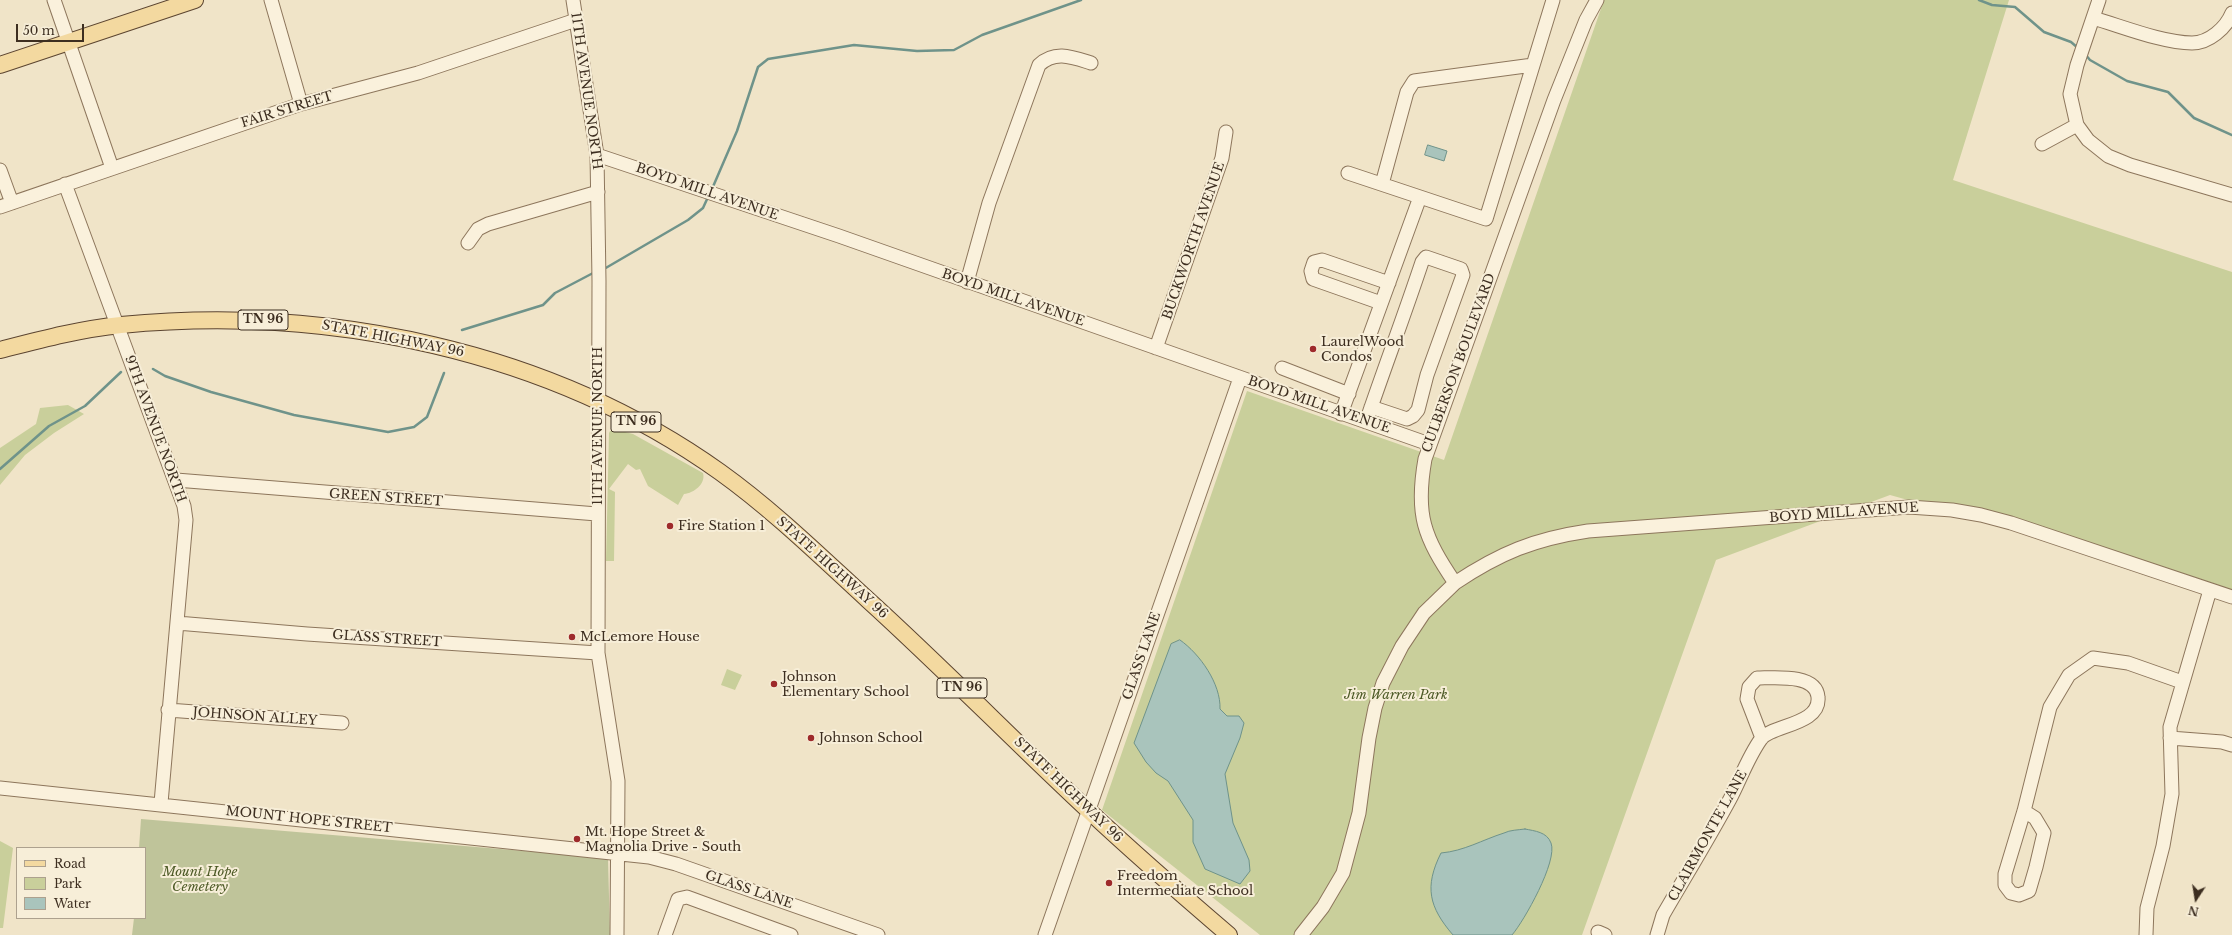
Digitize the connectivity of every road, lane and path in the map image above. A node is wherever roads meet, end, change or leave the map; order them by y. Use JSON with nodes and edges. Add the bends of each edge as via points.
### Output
{"nodes":[{"id":1,"x":54,"y":0,"type":"edge"},
{"id":2,"x":195,"y":0,"type":"edge"},
{"id":3,"x":271,"y":0,"type":"edge"},
{"id":4,"x":573,"y":0,"type":"edge"},
{"id":5,"x":1553,"y":0,"type":"edge"},
{"id":6,"x":1597,"y":0,"type":"edge"},
{"id":7,"x":2099,"y":0,"type":"edge"},
{"id":8,"x":2232,"y":13,"type":"edge"},
{"id":9,"x":2093,"y":18,"type":"junction"},
{"id":10,"x":576,"y":20,"type":"junction"},
{"id":11,"x":68,"y":41,"type":"junction"},
{"id":12,"x":1091,"y":63,"type":"dead end"},
{"id":13,"x":0,"y":65,"type":"edge"},
{"id":14,"x":1533,"y":65,"type":"junction"},
{"id":15,"x":301,"y":104,"type":"junction"},
{"id":16,"x":2077,"y":125,"type":"junction"},
{"id":17,"x":1226,"y":132,"type":"dead end"},
{"id":18,"x":2042,"y":144,"type":"dead end"},
{"id":19,"x":597,"y":155,"type":"junction"},
{"id":20,"x":112,"y":168,"type":"junction"},
{"id":21,"x":0,"y":170,"type":"edge"},
{"id":22,"x":1348,"y":173,"type":"dead end"},
{"id":23,"x":65,"y":184,"type":"junction"},
{"id":24,"x":1382,"y":184,"type":"junction"},
{"id":25,"x":598,"y":192,"type":"junction"},
{"id":26,"x":2232,"y":195,"type":"edge"},
{"id":27,"x":1420,"y":197,"type":"junction"},
{"id":28,"x":6,"y":205,"type":"edge"},
{"id":29,"x":468,"y":243,"type":"dead end"},
{"id":30,"x":968,"y":282,"type":"junction"},
{"id":31,"x":1389,"y":283,"type":"junction"},
{"id":32,"x":1381,"y":303,"type":"junction"},
{"id":33,"x":116,"y":325,"type":"junction"},
{"id":34,"x":1156,"y":348,"type":"junction"},
{"id":35,"x":0,"y":350,"type":"edge"},
{"id":36,"x":1282,"y":368,"type":"dead end"},
{"id":37,"x":1240,"y":378,"type":"junction"},
{"id":38,"x":1348,"y":394,"type":"junction"},
{"id":39,"x":598,"y":402,"type":"junction"},
{"id":40,"x":1371,"y":407,"type":"junction"},
{"id":41,"x":1341,"y":414,"type":"junction"},
{"id":42,"x":1366,"y":422,"type":"junction"},
{"id":43,"x":1429,"y":444,"type":"junction"},
{"id":44,"x":176,"y":480,"type":"junction"},
{"id":45,"x":597,"y":514,"type":"junction"},
{"id":46,"x":1455,"y":583,"type":"junction"},
{"id":47,"x":2210,"y":590,"type":"junction"},
{"id":48,"x":2232,"y":597,"type":"edge"},
{"id":49,"x":177,"y":623,"type":"junction"},
{"id":50,"x":598,"y":653,"type":"junction"},
{"id":51,"x":2182,"y":682,"type":"junction"},
{"id":52,"x":168,"y":710,"type":"junction"},
{"id":53,"x":342,"y":723,"type":"dead end"},
{"id":54,"x":1762,"y":738,"type":"junction"},
{"id":55,"x":2170,"y":738,"type":"junction"},
{"id":56,"x":2232,"y":745,"type":"edge"},
{"id":57,"x":0,"y":788,"type":"edge"},
{"id":58,"x":160,"y":803,"type":"junction"},
{"id":59,"x":1088,"y":810,"type":"junction"},
{"id":60,"x":2024,"y":811,"type":"junction"},
{"id":61,"x":619,"y":852,"type":"junction"},
{"id":62,"x":617,"y":935,"type":"edge"},
{"id":63,"x":665,"y":935,"type":"edge"},
{"id":64,"x":791,"y":935,"type":"edge"},
{"id":65,"x":878,"y":935,"type":"edge"},
{"id":66,"x":1045,"y":935,"type":"edge"},
{"id":67,"x":1229,"y":935,"type":"edge"},
{"id":68,"x":1302,"y":935,"type":"edge"},
{"id":69,"x":1657,"y":935,"type":"edge"},
{"id":70,"x":2146,"y":935,"type":"edge"}],
"edges":[{"from":1,"to":11,"type":"street"},
{"from":2,"to":11,"type":"main road"},
{"from":3,"to":15,"type":"street"},
{"from":4,"to":10,"type":"street","name":"11TH AVENUE NORTH"},
{"from":5,"to":14,"type":"street"},
{"from":6,"to":43,"type":"street","name":"CULBERSON BOULEVARD","via":[[1586,20],[1554,100]]},
{"from":7,"to":9,"type":"street"},
{"from":8,"to":9,"type":"street","via":[[2221,30],[2210,38],[2194,44],[2174,41]]},
{"from":9,"to":16,"type":"street","via":[[2070,94]]},
{"from":10,"to":15,"type":"street","name":"FAIR STREET","via":[[418,73]]},
{"from":10,"to":19,"type":"street","name":"11TH AVENUE NORTH"},
{"from":11,"to":13,"type":"main road"},
{"from":11,"to":20,"type":"street"},
{"from":12,"to":30,"type":"street","via":[[1052,56],[1039,65],[989,203]]},
{"from":14,"to":24,"type":"street","via":[[1414,81],[1407,92]]},
{"from":14,"to":27,"type":"street","via":[[1486,219]]},
{"from":15,"to":20,"type":"street","name":"FAIR STREET"},
{"from":16,"to":18,"type":"street"},
{"from":16,"to":26,"type":"street","via":[[2088,140],[2108,156]]},
{"from":17,"to":34,"type":"street","name":"BUCKWORTH AVENUE","via":[[1222,158]]},
{"from":19,"to":25,"type":"street","name":"11TH AVENUE NORTH"},
{"from":19,"to":30,"type":"street","name":"BOYD MILL AVENUE"},
{"from":20,"to":23,"type":"street","name":"FAIR STREET"},
{"from":21,"to":28,"type":"street"},
{"from":22,"to":24,"type":"street"},
{"from":23,"to":28,"type":"street","name":"FAIR STREET"},
{"from":23,"to":33,"type":"street","name":"9TH AVENUE NORTH"},
{"from":24,"to":27,"type":"street"},
{"from":25,"to":29,"type":"street","via":[[488,224],[478,229]]},
{"from":25,"to":39,"type":"street","name":"11TH AVENUE NORTH"},
{"from":27,"to":31,"type":"street"},
{"from":30,"to":34,"type":"street","name":"BOYD MILL AVENUE"},
{"from":31,"to":32,"type":"street"},
{"from":31,"to":32,"type":"street","via":[[1322,260],[1314,262],[1311,272],[1313,279]]},
{"from":32,"to":38,"type":"street"},
{"from":33,"to":35,"type":"main road","name":"STATE HIGHWAY 96","number":"TN 96"},
{"from":33,"to":39,"type":"main road","name":"STATE HIGHWAY 96","number":"TN 96","via":[[250,320],[318,324],[460,351],[548,380]]},
{"from":33,"to":44,"type":"street","name":"9TH AVENUE NORTH"},
{"from":34,"to":37,"type":"street","name":"BOYD MILL AVENUE"},
{"from":36,"to":38,"type":"street"},
{"from":37,"to":41,"type":"street","name":"BOYD MILL AVENUE"},
{"from":37,"to":59,"type":"street","name":"GLASS LANE"},
{"from":38,"to":41,"type":"street"},
{"from":39,"to":45,"type":"street","name":"11TH AVENUE NORTH"},
{"from":39,"to":59,"type":"main road","name":"STATE HIGHWAY 96","number":"TN 96","via":[[686,450],[720,472],[792,530],[910,638]]},
{"from":40,"to":40,"type":"street","via":[[1422,262],[1426,257],[1461,269],[1463,275],[1427,375],[1418,410],[1407,418]]},
{"from":40,"to":42,"type":"street"},
{"from":41,"to":42,"type":"street","name":"BOYD MILL AVENUE"},
{"from":42,"to":43,"type":"street","name":"BOYD MILL AVENUE"},
{"from":43,"to":46,"type":"street","name":"CULBERSON BOULEVARD","via":[[1420,487],[1421,510],[1426,534],[1435,554]]},
{"from":44,"to":45,"type":"street","name":"GREEN STREET"},
{"from":44,"to":49,"type":"street","name":"9TH AVENUE NORTH","via":[[186,520]]},
{"from":45,"to":50,"type":"street","name":"11TH AVENUE NORTH"},
{"from":46,"to":47,"type":"street","name":"BOYD MILL AVENUE","via":[[1501,555],[1554,536],[1588,531],[1922,507],[1981,515],[2011,523]]},
{"from":46,"to":68,"type":"street","via":[[1424,613],[1402,646],[1383,684],[1369,738],[1359,813],[1343,873],[1323,907]]},
{"from":47,"to":48,"type":"street","name":"BOYD MILL AVENUE"},
{"from":47,"to":51,"type":"street"},
{"from":49,"to":50,"type":"street","name":"GLASS STREET"},
{"from":49,"to":52,"type":"street","name":"9TH AVENUE NORTH"},
{"from":50,"to":61,"type":"street","name":"11TH AVENUE NORTH","via":[[618,781]]},
{"from":51,"to":55,"type":"street","via":[[2170,727]]},
{"from":51,"to":60,"type":"street","via":[[2128,663],[2093,658],[2069,675],[2050,707]]},
{"from":52,"to":53,"type":"street","name":"JOHNSON ALLEY"},
{"from":52,"to":58,"type":"street","name":"9TH AVENUE NORTH"},
{"from":54,"to":54,"type":"street","via":[[1809,716],[1819,697],[1815,688],[1805,681],[1788,678],[1757,678],[1749,687],[1747,699]]},
{"from":54,"to":69,"type":"street","name":"CLAIRMONTE LANE","via":[[1663,915]]},
{"from":55,"to":56,"type":"street"},
{"from":55,"to":70,"type":"street","via":[[2172,794],[2163,846],[2147,908]]},
{"from":57,"to":58,"type":"street","name":"MOUNT HOPE STREET"},
{"from":58,"to":61,"type":"street","name":"MOUNT HOPE STREET"},
{"from":59,"to":66,"type":"street","name":"GLASS LANE"},
{"from":59,"to":67,"type":"main road","name":"STATE HIGHWAY 96","number":"TN 96","via":[[1168,884]]},
{"from":60,"to":60,"type":"street","via":[[2005,885],[2011,893],[2019,895],[2029,891],[2044,833],[2035,818]]},
{"from":61,"to":62,"type":"street","name":"11TH AVENUE NORTH"},
{"from":61,"to":65,"type":"street","name":"GLASS LANE","via":[[676,864]]},
{"from":63,"to":64,"type":"street","via":[[678,899],[687,897]]}]}
